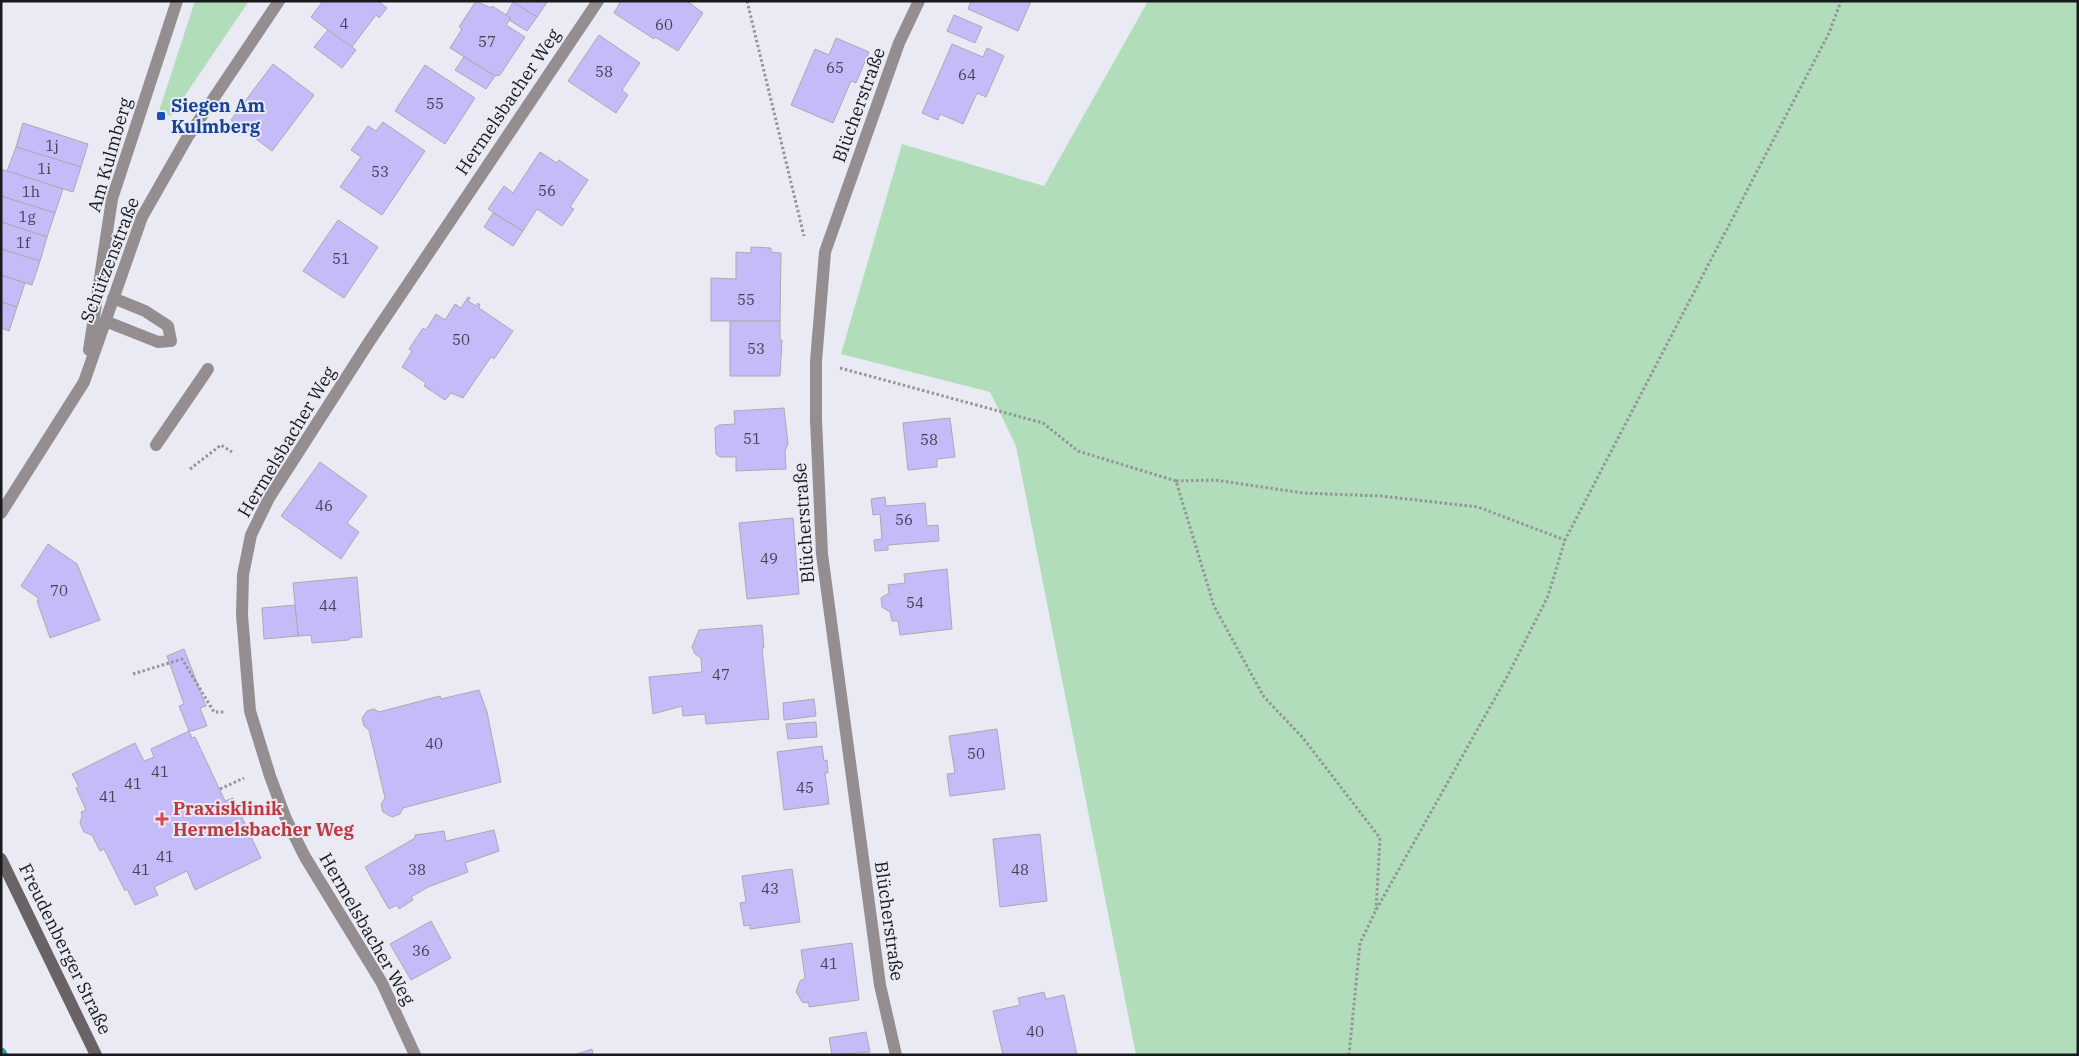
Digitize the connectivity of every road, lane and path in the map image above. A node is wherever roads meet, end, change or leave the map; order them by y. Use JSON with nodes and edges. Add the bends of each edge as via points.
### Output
{"nodes":[{"id":1,"x":177,"y":1,"type":"edge"},
{"id":2,"x":279,"y":1,"type":"edge"},
{"id":3,"x":598,"y":1,"type":"edge"},
{"id":4,"x":747,"y":1,"type":"edge"},
{"id":5,"x":919,"y":1,"type":"edge"},
{"id":6,"x":1841,"y":1,"type":"edge"},
{"id":7,"x":825,"y":252,"type":"junction"},
{"id":8,"x":113,"y":298,"type":"junction"},
{"id":9,"x":105,"y":321,"type":"junction"},
{"id":10,"x":208,"y":369,"type":"dead end"},
{"id":11,"x":851,"y":370,"type":"dead end"},
{"id":12,"x":84,"y":382,"type":"junction"},
{"id":13,"x":156,"y":445,"type":"dead end"},
{"id":14,"x":232,"y":452,"type":"dead end"},
{"id":15,"x":190,"y":469,"type":"dead end"},
{"id":16,"x":1176,"y":481,"type":"junction"},
{"id":17,"x":5,"y":499,"type":"edge"},
{"id":18,"x":1,"y":513,"type":"edge"},
{"id":19,"x":1565,"y":540,"type":"junction"},
{"id":20,"x":133,"y":674,"type":"dead end"},
{"id":21,"x":250,"y":711,"type":"junction"},
{"id":22,"x":1,"y":859,"type":"edge"},
{"id":23,"x":1376,"y":910,"type":"junction"},
{"id":24,"x":96,"y":1055,"type":"edge"},
{"id":25,"x":415,"y":1055,"type":"edge"},
{"id":26,"x":896,"y":1055,"type":"edge"},
{"id":27,"x":1349,"y":1055,"type":"edge"}],
"edges":[{"from":1,"to":12,"type":"street","name":"Am Kulmberg","via":[[112,199]]},
{"from":2,"to":8,"type":"street","name":"Schützenstraße","via":[[187,138],[142,217]]},
{"from":3,"to":21,"type":"street","name":"Hermelsbacher Weg","via":[[369,342],[269,498],[251,535],[243,575],[242,615]]},
{"from":4,"to":7,"type":"path","via":[[802,234]]},
{"from":5,"to":7,"type":"street","name":"Blücherstraße","via":[[899,43]]},
{"from":6,"to":19,"type":"path","via":[[1828,33]]},
{"from":7,"to":26,"type":"street","name":"Blücherstraße","via":[[816,361],[822,554],[880,984]]},
{"from":8,"to":9,"type":"street","name":"Schützenstraße"},
{"from":8,"to":9,"type":"street","via":[[145,311],[168,326],[170,341],[158,342]]},
{"from":9,"to":12,"type":"street","name":"Schützenstraße"},
{"from":10,"to":13,"type":"street"},
{"from":11,"to":16,"type":"path","via":[[1043,423],[1078,451]]},
{"from":12,"to":17,"type":"street","name":"Schützenstraße"},
{"from":14,"to":15,"type":"path","via":[[221,445]]},
{"from":16,"to":19,"type":"path","via":[[1215,480],[1303,493],[1381,496],[1478,507]]},
{"from":16,"to":23,"type":"path","via":[[1214,606],[1264,697],[1303,738],[1380,838]]},
{"from":17,"to":18,"type":"street","name":"Schützenstraße"},
{"from":19,"to":23,"type":"path","via":[[1548,596],[1508,675]]},
{"from":20,"to":21,"type":"path","via":[[182,659],[214,712]]},
{"from":21,"to":25,"type":"street","name":"Hermelsbacher Weg","via":[[286,819],[305,857],[382,984]]},
{"from":22,"to":24,"type":"main road","name":"Freudenberger Straße"},
{"from":23,"to":27,"type":"path","via":[[1360,943]]}]}
